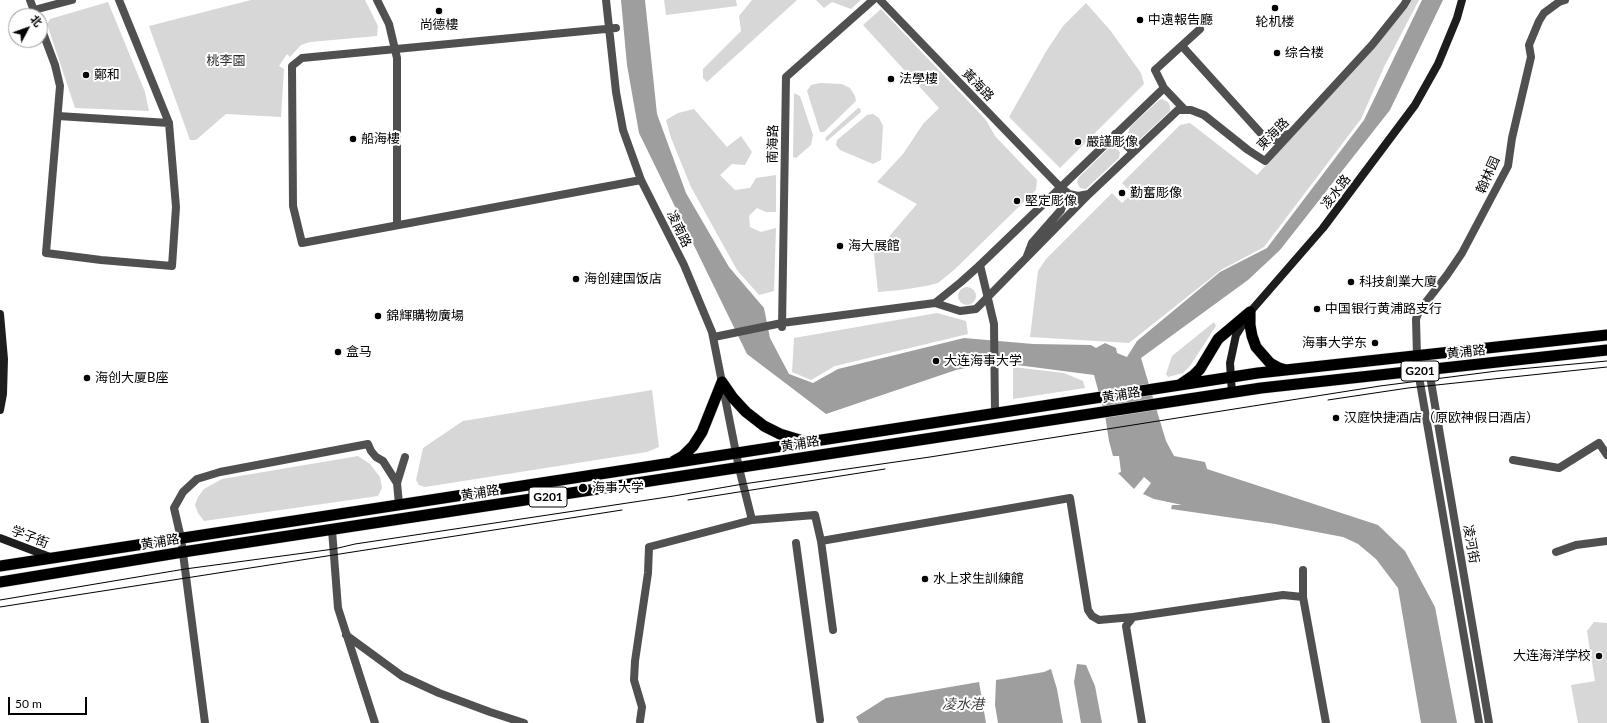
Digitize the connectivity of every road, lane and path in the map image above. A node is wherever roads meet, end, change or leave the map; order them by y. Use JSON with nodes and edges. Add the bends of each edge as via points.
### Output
{"nodes":[{"id":1,"x":72,"y":0,"type":"edge"},
{"id":2,"x":119,"y":0,"type":"edge"},
{"id":3,"x":377,"y":0,"type":"edge"},
{"id":4,"x":606,"y":0,"type":"edge"},
{"id":5,"x":873,"y":0,"type":"edge"},
{"id":6,"x":880,"y":0,"type":"edge"},
{"id":7,"x":1407,"y":0,"type":"edge"},
{"id":8,"x":1462,"y":0,"type":"edge"},
{"id":9,"x":1565,"y":0,"type":"edge"},
{"id":10,"x":48,"y":8,"type":"edge"},
{"id":11,"x":613,"y":29,"type":"junction"},
{"id":12,"x":1200,"y":29,"type":"dead end"},
{"id":13,"x":48,"y":46,"type":"edge"},
{"id":14,"x":1182,"y":46,"type":"junction"},
{"id":15,"x":395,"y":49,"type":"junction"},
{"id":16,"x":1164,"y":88,"type":"junction"},
{"id":17,"x":1184,"y":109,"type":"junction"},
{"id":18,"x":58,"y":116,"type":"junction"},
{"id":19,"x":169,"y":123,"type":"junction"},
{"id":20,"x":1295,"y":129,"type":"junction"},
{"id":21,"x":1115,"y":134,"type":"junction"},
{"id":22,"x":1133,"y":152,"type":"junction"},
{"id":23,"x":641,"y":180,"type":"junction"},
{"id":24,"x":1060,"y":187,"type":"junction"},
{"id":25,"x":1089,"y":194,"type":"junction"},
{"id":26,"x":397,"y":225,"type":"junction"},
{"id":27,"x":1026,"y":259,"type":"junction"},
{"id":28,"x":980,"y":265,"type":"junction"},
{"id":29,"x":989,"y":296,"type":"junction"},
{"id":30,"x":935,"y":303,"type":"junction"},
{"id":31,"x":1250,"y":312,"type":"junction"},
{"id":32,"x":0,"y":314,"type":"edge"},
{"id":33,"x":782,"y":325,"type":"junction"},
{"id":34,"x":714,"y":336,"type":"junction"},
{"id":35,"x":1607,"y":336,"type":"edge"},
{"id":36,"x":1607,"y":350,"type":"edge"},
{"id":37,"x":1417,"y":356,"type":"junction"},
{"id":38,"x":1288,"y":370,"type":"junction"},
{"id":39,"x":1424,"y":370,"type":"junction"},
{"id":40,"x":1230,"y":378,"type":"junction"},
{"id":41,"x":722,"y":382,"type":"junction"},
{"id":42,"x":1173,"y":386,"type":"junction"},
{"id":43,"x":1232,"y":393,"type":"junction"},
{"id":44,"x":0,"y":410,"type":"edge"},
{"id":45,"x":995,"y":414,"type":"junction"},
{"id":46,"x":809,"y":442,"type":"junction"},
{"id":47,"x":736,"y":453,"type":"junction"},
{"id":48,"x":1607,"y":455,"type":"edge"},
{"id":49,"x":405,"y":457,"type":"dead end"},
{"id":50,"x":1513,"y":460,"type":"dead end"},
{"id":51,"x":669,"y":463,"type":"junction"},
{"id":52,"x":739,"y":468,"type":"junction"},
{"id":53,"x":396,"y":483,"type":"junction"},
{"id":54,"x":399,"y":504,"type":"junction"},
{"id":55,"x":752,"y":520,"type":"junction"},
{"id":56,"x":332,"y":530,"type":"junction"},
{"id":57,"x":0,"y":538,"type":"edge"},
{"id":58,"x":181,"y":538,"type":"junction"},
{"id":59,"x":821,"y":541,"type":"junction"},
{"id":60,"x":1607,"y":541,"type":"edge"},
{"id":61,"x":796,"y":543,"type":"dead end"},
{"id":62,"x":183,"y":552,"type":"junction"},
{"id":63,"x":1556,"y":552,"type":"dead end"},
{"id":64,"x":52,"y":558,"type":"junction"},
{"id":65,"x":0,"y":566,"type":"edge"},
{"id":66,"x":1303,"y":570,"type":"dead end"},
{"id":67,"x":0,"y":582,"type":"edge"},
{"id":68,"x":1303,"y":597,"type":"junction"},
{"id":69,"x":1133,"y":617,"type":"junction"},
{"id":70,"x":833,"y":630,"type":"dead end"},
{"id":71,"x":346,"y":635,"type":"junction"},
{"id":72,"x":820,"y":720,"type":"dead end"},
{"id":73,"x":640,"y":721,"type":"dead end"},
{"id":74,"x":205,"y":723,"type":"edge"},
{"id":75,"x":375,"y":723,"type":"edge"},
{"id":76,"x":524,"y":723,"type":"edge"},
{"id":77,"x":1142,"y":723,"type":"edge"},
{"id":78,"x":1326,"y":723,"type":"edge"},
{"id":79,"x":1479,"y":723,"type":"edge"},
{"id":80,"x":1489,"y":723,"type":"edge"}],
"edges":[{"from":1,"to":10,"type":"street"},
{"from":2,"to":19,"type":"street"},
{"from":3,"to":15,"type":"street","via":[[389,24]]},
{"from":4,"to":11,"type":"street","name":"凌南路"},
{"from":5,"to":33,"type":"street","name":"南海路","via":[[786,77]]},
{"from":6,"to":24,"type":"street","name":"黃海路"},
{"from":7,"to":20,"type":"street","name":"東海路","via":[[1372,46]]},
{"from":8,"to":31,"type":"main road","name":"凌水路","via":[[1438,64],[1415,105],[1323,228]]},
{"from":9,"to":37,"type":"street","name":"翰林园","via":[[1544,13],[1529,45],[1531,57],[1508,166],[1462,253],[1419,311],[1416,319]]},
{"from":11,"to":15,"type":"street"},
{"from":11,"to":23,"type":"street","name":"凌南路","via":[[620,117]]},
{"from":12,"to":14,"type":"street"},
{"from":13,"to":18,"type":"street","via":[[60,86]]},
{"from":14,"to":16,"type":"street","via":[[1155,70]]},
{"from":14,"to":20,"type":"street","via":[[1266,139],[1285,137]]},
{"from":15,"to":26,"type":"street"},
{"from":15,"to":26,"type":"street","via":[[302,58],[292,66],[293,206],[302,243]]},
{"from":16,"to":17,"type":"street"},
{"from":16,"to":21,"type":"street"},
{"from":17,"to":20,"type":"street","name":"東海路","via":[[1204,115],[1265,161]]},
{"from":17,"to":22,"type":"street","via":[[1178,110]]},
{"from":18,"to":19,"type":"street"},
{"from":18,"to":19,"type":"street","via":[[46,254],[172,266],[176,207]]},
{"from":21,"to":22,"type":"street"},
{"from":21,"to":24,"type":"street"},
{"from":22,"to":25,"type":"street"},
{"from":23,"to":26,"type":"street"},
{"from":23,"to":34,"type":"street","name":"凌南路","via":[[684,265]]},
{"from":24,"to":25,"type":"street","name":"黃海路","via":[[1069,194]]},
{"from":24,"to":27,"type":"street","via":[[1064,201],[1061,210],[1032,242]]},
{"from":24,"to":28,"type":"street"},
{"from":25,"to":27,"type":"street"},
{"from":27,"to":29,"type":"street"},
{"from":28,"to":29,"type":"street"},
{"from":28,"to":30,"type":"street"},
{"from":29,"to":30,"type":"street","via":[[976,309],[960,311]]},
{"from":29,"to":45,"type":"street","via":[[995,338]]},
{"from":30,"to":33,"type":"street"},
{"from":31,"to":38,"type":"highway","via":[[1250,325],[1256,347],[1270,363]]},
{"from":31,"to":40,"type":"main road","name":"凌水路","via":[[1236,336],[1230,363]]},
{"from":31,"to":42,"type":"highway","via":[[1218,339],[1194,375]]},
{"from":32,"to":44,"type":"main road","via":[[4,360]]},
{"from":33,"to":34,"type":"street"},
{"from":34,"to":41,"type":"street","name":"凌南路"},
{"from":35,"to":37,"type":"highway","name":"黄浦路","number":"G201"},
{"from":36,"to":39,"type":"highway","name":"黄浦路","number":"G201"},
{"from":37,"to":38,"type":"highway","name":"黄浦路","number":"G201"},
{"from":38,"to":40,"type":"highway","name":"黄浦路","number":"G201"},
{"from":39,"to":43,"type":"highway","name":"黄浦路","number":"G201"},
{"from":39,"to":79,"type":"street","name":"凌河街"},
{"from":39,"to":80,"type":"street","name":"凌河街"},
{"from":40,"to":42,"type":"highway","name":"黄浦路","number":"G201"},
{"from":40,"to":43,"type":"main road","name":"凌水路"},
{"from":41,"to":46,"type":"highway","via":[[746,412],[764,426],[780,434]]},
{"from":41,"to":47,"type":"street","name":"凌南路"},
{"from":41,"to":51,"type":"highway","via":[[702,432],[693,446],[683,456]]},
{"from":42,"to":45,"type":"highway","name":"黄浦路","number":"G201"},
{"from":43,"to":52,"type":"highway","name":"黄浦路","number":"G201"},
{"from":45,"to":46,"type":"highway","name":"黄浦路","number":"G201"},
{"from":46,"to":47,"type":"highway","name":"黄浦路","number":"G201"},
{"from":47,"to":51,"type":"highway","name":"黄浦路","number":"G201"},
{"from":47,"to":52,"type":"street","name":"凌南路"},
{"from":48,"to":50,"type":"street","via":[[1598,443],[1559,468]]},
{"from":49,"to":53,"type":"street"},
{"from":51,"to":54,"type":"highway","name":"黄浦路","number":"G201"},
{"from":52,"to":55,"type":"street","name":"凌南路"},
{"from":52,"to":56,"type":"highway","name":"黄浦路","number":"G201"},
{"from":53,"to":54,"type":"street"},
{"from":53,"to":58,"type":"street","via":[[383,461],[376,457],[368,444],[220,472],[197,479],[183,492],[174,508]]},
{"from":54,"to":58,"type":"highway","name":"黄浦路","number":"G201"},
{"from":55,"to":59,"type":"street","via":[[815,515]]},
{"from":55,"to":73,"type":"street","via":[[649,546],[648,573],[634,680],[642,707]]},
{"from":56,"to":62,"type":"highway","name":"黄浦路","number":"G201"},
{"from":56,"to":71,"type":"street","via":[[338,608]]},
{"from":57,"to":64,"type":"main road","name":"学子街"},
{"from":58,"to":62,"type":"street"},
{"from":58,"to":64,"type":"highway","name":"黄浦路","number":"G201"},
{"from":59,"to":69,"type":"street","via":[[1070,498],[1088,610],[1098,620]]},
{"from":59,"to":70,"type":"street"},
{"from":60,"to":63,"type":"street"},
{"from":61,"to":72,"type":"street"},
{"from":62,"to":67,"type":"highway","name":"黄浦路","number":"G201"},
{"from":62,"to":74,"type":"street"},
{"from":64,"to":65,"type":"highway","name":"黄浦路","number":"G201"},
{"from":66,"to":68,"type":"street"},
{"from":68,"to":69,"type":"street","via":[[1283,595]]},
{"from":68,"to":78,"type":"street"},
{"from":69,"to":77,"type":"street","via":[[1126,626]]},
{"from":71,"to":75,"type":"street"},
{"from":71,"to":76,"type":"street","via":[[402,676],[439,693]]}]}
